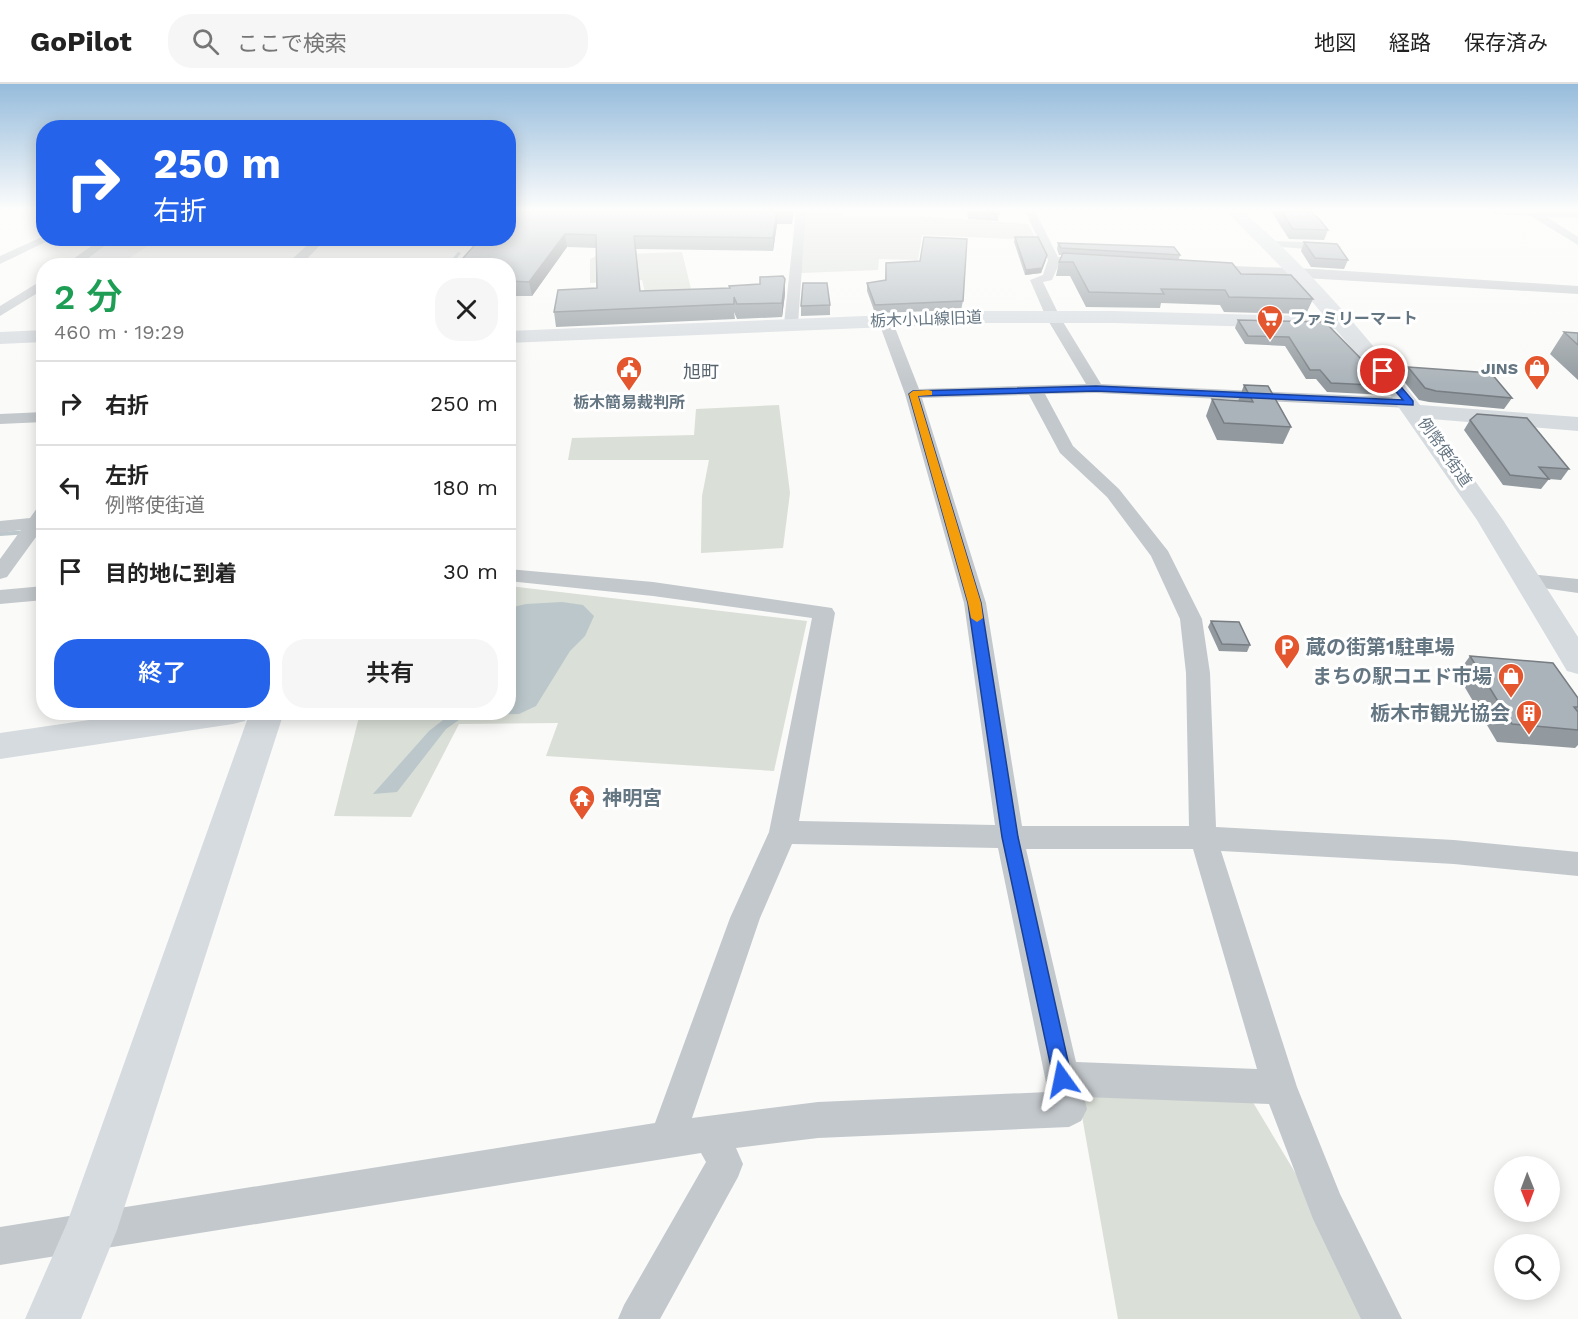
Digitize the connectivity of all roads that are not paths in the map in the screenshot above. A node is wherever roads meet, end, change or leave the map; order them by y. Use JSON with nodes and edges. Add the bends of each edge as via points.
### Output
{"nodes":[{"id":1,"x":796,"y":269,"type":"edge"},
{"id":2,"x":1051,"y":269,"type":"edge"},
{"id":3,"x":1197,"y":269,"type":"edge"},
{"id":4,"x":1293,"y":269,"type":"edge"},
{"id":5,"x":1296,"y":272,"type":"junction"},
{"id":6,"x":36,"y":288,"type":"edge"},
{"id":7,"x":1578,"y":290,"type":"edge"},
{"id":8,"x":22,"y":297,"type":"junction"},
{"id":9,"x":36,"y":297,"type":"edge"},
{"id":10,"x":0,"y":312,"type":"edge"},
{"id":11,"x":1053,"y":316,"type":"junction"},
{"id":12,"x":885,"y":320,"type":"junction"},
{"id":13,"x":1343,"y":323,"type":"junction"},
{"id":14,"x":791,"y":324,"type":"junction"},
{"id":15,"x":36,"y":336,"type":"edge"},
{"id":16,"x":0,"y":338,"type":"edge"},
{"id":17,"x":516,"y":338,"type":"edge"},
{"id":18,"x":1096,"y":388,"type":"junction"},
{"id":19,"x":1034,"y":389,"type":"junction"},
{"id":20,"x":913,"y":394,"type":"junction"},
{"id":21,"x":1413,"y":407,"type":"junction"},
{"id":22,"x":36,"y":417,"type":"edge"},
{"id":23,"x":0,"y":419,"type":"edge"},
{"id":24,"x":1578,"y":424,"type":"edge"},
{"id":25,"x":34,"y":525,"type":"edge"},
{"id":26,"x":0,"y":527,"type":"edge"},
{"id":27,"x":0,"y":573,"type":"edge"},
{"id":28,"x":516,"y":576,"type":"edge"},
{"id":29,"x":1529,"y":580,"type":"junction"},
{"id":30,"x":1578,"y":586,"type":"edge"},
{"id":31,"x":36,"y":594,"type":"edge"},
{"id":32,"x":0,"y":597,"type":"edge"},
{"id":33,"x":1578,"y":663,"type":"edge"},
{"id":34,"x":178,"y":720,"type":"edge"},
{"id":35,"x":264,"y":720,"type":"edge"},
{"id":36,"x":0,"y":746,"type":"edge"},
{"id":37,"x":783,"y":832,"type":"junction"},
{"id":38,"x":1010,"y":837,"type":"junction"},
{"id":39,"x":1203,"y":838,"type":"junction"},
{"id":40,"x":1578,"y":864,"type":"edge"},
{"id":41,"x":1062,"y":1079,"type":"junction"},
{"id":42,"x":1280,"y":1087,"type":"junction"},
{"id":43,"x":711,"y":1133,"type":"junction"},
{"id":44,"x":667,"y":1139,"type":"junction"},
{"id":45,"x":91,"y":1230,"type":"junction"},
{"id":46,"x":0,"y":1246,"type":"edge"},
{"id":47,"x":53,"y":1319,"type":"edge"},
{"id":48,"x":638,"y":1319,"type":"edge"},
{"id":49,"x":1382,"y":1319,"type":"edge"}],
"edges":[{"from":1,"to":14,"type":"street"},
{"from":2,"to":11,"type":"street","via":[[1048,277],[1036,280]]},
{"from":3,"to":5,"type":"street"},
{"from":4,"to":5,"type":"street","name":"例幣使街道"},
{"from":5,"to":7,"type":"street"},
{"from":5,"to":13,"type":"street","name":"例幣使街道"},
{"from":6,"to":8,"type":"street"},
{"from":8,"to":9,"type":"street"},
{"from":8,"to":10,"type":"street"},
{"from":11,"to":12,"type":"street","name":"栃木小山線旧道"},
{"from":11,"to":13,"type":"street","name":"栃木小山線旧道"},
{"from":11,"to":18,"type":"street"},
{"from":12,"to":14,"type":"street","name":"栃木小山線旧道"},
{"from":12,"to":20,"type":"street"},
{"from":13,"to":21,"type":"street","name":"例幣使街道"},
{"from":14,"to":17,"type":"street","name":"栃木小山線旧道"},
{"from":15,"to":16,"type":"street"},
{"from":18,"to":19,"type":"street"},
{"from":18,"to":21,"type":"street"},
{"from":19,"to":20,"type":"street"},
{"from":19,"to":39,"type":"street","via":[[1066,449],[1113,493],[1161,555],[1191,619],[1200,708]]},
{"from":20,"to":38,"type":"street","via":[[975,603]]},
{"from":21,"to":24,"type":"street"},
{"from":21,"to":29,"type":"street","name":"例幣使街道"},
{"from":22,"to":23,"type":"street"},
{"from":25,"to":26,"type":"street"},
{"from":25,"to":27,"type":"street"},
{"from":28,"to":37,"type":"street","via":[[633,586],[824,612]]},
{"from":29,"to":30,"type":"street"},
{"from":29,"to":33,"type":"street","name":"例幣使街道"},
{"from":31,"to":32,"type":"street"},
{"from":34,"to":36,"type":"street"},
{"from":35,"to":45,"type":"street"},
{"from":37,"to":38,"type":"street"},
{"from":37,"to":44,"type":"street","via":[[745,918]]},
{"from":38,"to":39,"type":"street"},
{"from":38,"to":41,"type":"street"},
{"from":39,"to":40,"type":"street","via":[[1454,852]]},
{"from":39,"to":42,"type":"street"},
{"from":41,"to":42,"type":"street"},
{"from":41,"to":43,"type":"street","via":[[1069,1109],[818,1120]]},
{"from":42,"to":49,"type":"street","via":[[1326,1206]]},
{"from":43,"to":44,"type":"street"},
{"from":43,"to":48,"type":"street","via":[[725,1164]]},
{"from":44,"to":45,"type":"street"},
{"from":45,"to":46,"type":"street"},
{"from":45,"to":47,"type":"street"}]}
